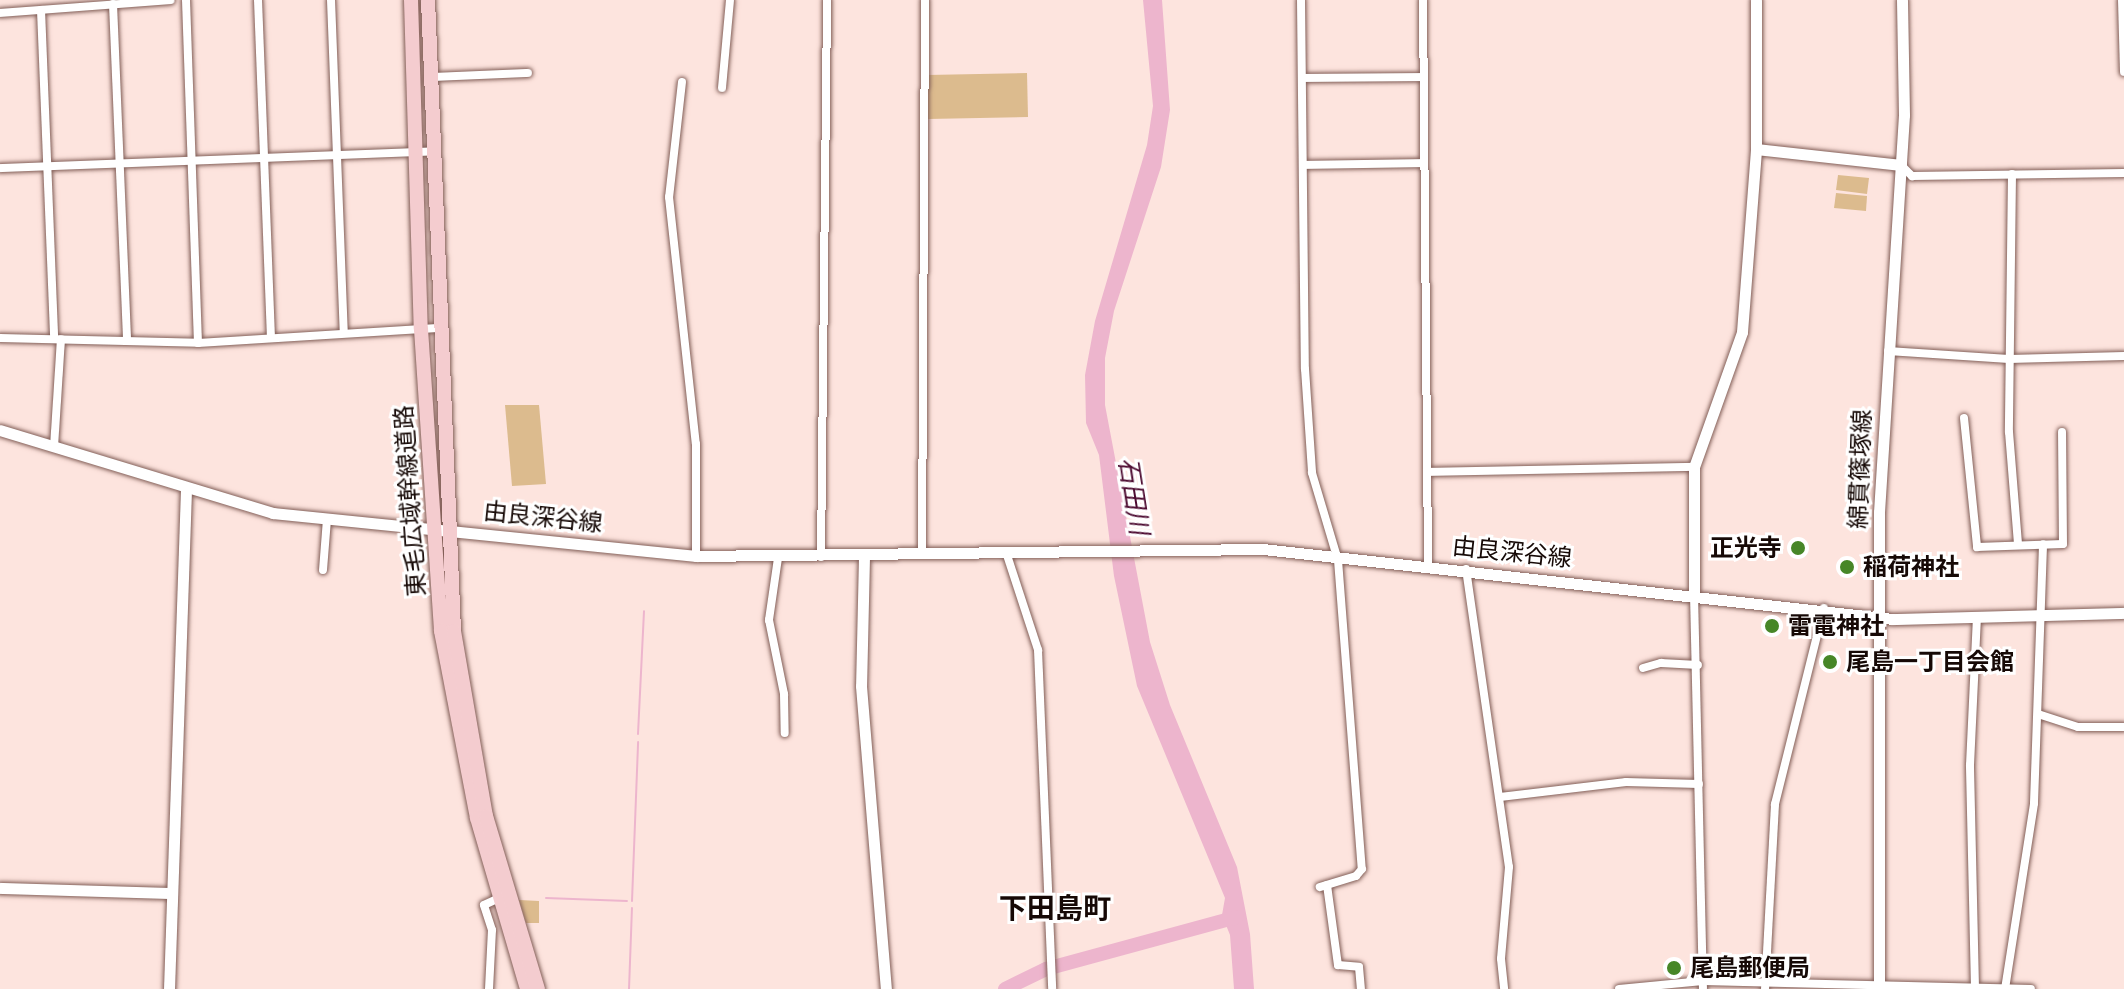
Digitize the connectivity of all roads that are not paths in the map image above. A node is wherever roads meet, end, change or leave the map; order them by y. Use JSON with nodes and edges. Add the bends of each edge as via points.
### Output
{"nodes":[{"id":1,"x":171,"y":0,"type":"edge"},
{"id":2,"x":186,"y":0,"type":"edge"},
{"id":3,"x":258,"y":0,"type":"edge"},
{"id":4,"x":331,"y":0,"type":"edge"},
{"id":5,"x":411,"y":0,"type":"edge"},
{"id":6,"x":428,"y":0,"type":"edge"},
{"id":7,"x":730,"y":0,"type":"edge"},
{"id":8,"x":827,"y":0,"type":"edge"},
{"id":9,"x":925,"y":0,"type":"edge"},
{"id":10,"x":1301,"y":0,"type":"edge"},
{"id":11,"x":1423,"y":0,"type":"edge"},
{"id":12,"x":1756,"y":0,"type":"edge"},
{"id":13,"x":1902,"y":0,"type":"edge"},
{"id":14,"x":2122,"y":0,"type":"edge"},
{"id":15,"x":113,"y":4,"type":"junction"},
{"id":16,"x":41,"y":10,"type":"junction"},
{"id":17,"x":0,"y":13,"type":"edge"},
{"id":18,"x":2124,"y":72,"type":"edge"},
{"id":19,"x":528,"y":73,"type":"dead end"},
{"id":20,"x":431,"y":77,"type":"junction"},
{"id":21,"x":1424,"y":77,"type":"junction"},
{"id":22,"x":1302,"y":78,"type":"junction"},
{"id":23,"x":682,"y":82,"type":"dead end"},
{"id":24,"x":722,"y":88,"type":"dead end"},
{"id":25,"x":1756,"y":149,"type":"junction"},
{"id":26,"x":433,"y":151,"type":"junction"},
{"id":27,"x":415,"y":155,"type":"junction"},
{"id":28,"x":338,"y":158,"type":"junction"},
{"id":29,"x":265,"y":159,"type":"junction"},
{"id":30,"x":192,"y":162,"type":"junction"},
{"id":31,"x":1424,"y":163,"type":"junction"},
{"id":32,"x":120,"y":164,"type":"junction"},
{"id":33,"x":1303,"y":165,"type":"junction"},
{"id":34,"x":1901,"y":165,"type":"junction"},
{"id":35,"x":47,"y":166,"type":"junction"},
{"id":36,"x":0,"y":168,"type":"edge"},
{"id":37,"x":2124,"y":173,"type":"edge"},
{"id":38,"x":2012,"y":174,"type":"junction"},
{"id":39,"x":438,"y":328,"type":"junction"},
{"id":40,"x":421,"y":329,"type":"junction"},
{"id":41,"x":344,"y":333,"type":"junction"},
{"id":42,"x":0,"y":338,"type":"edge"},
{"id":43,"x":271,"y":338,"type":"junction"},
{"id":44,"x":57,"y":339,"type":"junction"},
{"id":45,"x":127,"y":340,"type":"junction"},
{"id":46,"x":198,"y":343,"type":"junction"},
{"id":47,"x":1888,"y":351,"type":"junction"},
{"id":48,"x":2124,"y":356,"type":"edge"},
{"id":49,"x":2009,"y":359,"type":"junction"},
{"id":50,"x":1964,"y":418,"type":"dead end"},
{"id":51,"x":0,"y":430,"type":"edge"},
{"id":52,"x":2062,"y":432,"type":"dead end"},
{"id":53,"x":54,"y":447,"type":"junction"},
{"id":54,"x":1694,"y":467,"type":"junction"},
{"id":55,"x":1427,"y":472,"type":"junction"},
{"id":56,"x":186,"y":489,"type":"junction"},
{"id":57,"x":327,"y":519,"type":"junction"},
{"id":58,"x":441,"y":529,"type":"junction"},
{"id":59,"x":2043,"y":544,"type":"junction"},
{"id":60,"x":2018,"y":545,"type":"junction"},
{"id":61,"x":1336,"y":554,"type":"junction"},
{"id":62,"x":922,"y":555,"type":"junction"},
{"id":63,"x":1007,"y":555,"type":"junction"},
{"id":64,"x":696,"y":556,"type":"junction"},
{"id":65,"x":821,"y":557,"type":"junction"},
{"id":66,"x":864,"y":557,"type":"junction"},
{"id":67,"x":778,"y":558,"type":"junction"},
{"id":68,"x":1428,"y":564,"type":"junction"},
{"id":69,"x":1466,"y":569,"type":"junction"},
{"id":70,"x":323,"y":570,"type":"dead end"},
{"id":71,"x":1694,"y":593,"type":"junction"},
{"id":72,"x":1824,"y":608,"type":"junction"},
{"id":73,"x":2124,"y":613,"type":"edge"},
{"id":74,"x":1881,"y":615,"type":"junction"},
{"id":75,"x":2043,"y":616,"type":"junction"},
{"id":76,"x":1977,"y":617,"type":"junction"},
{"id":77,"x":1698,"y":665,"type":"junction"},
{"id":78,"x":1643,"y":668,"type":"dead end"},
{"id":79,"x":2038,"y":714,"type":"junction"},
{"id":80,"x":2124,"y":727,"type":"edge"},
{"id":81,"x":785,"y":733,"type":"dead end"},
{"id":82,"x":1699,"y":784,"type":"junction"},
{"id":83,"x":1500,"y":797,"type":"junction"},
{"id":84,"x":0,"y":888,"type":"edge"},
{"id":85,"x":172,"y":893,"type":"junction"},
{"id":86,"x":497,"y":899,"type":"junction"},
{"id":87,"x":1703,"y":985,"type":"edge"},
{"id":88,"x":1765,"y":986,"type":"edge"},
{"id":89,"x":1880,"y":987,"type":"edge"},
{"id":90,"x":1975,"y":988,"type":"edge"},
{"id":91,"x":169,"y":989,"type":"edge"},
{"id":92,"x":489,"y":989,"type":"edge"},
{"id":93,"x":527,"y":989,"type":"edge"},
{"id":94,"x":538,"y":989,"type":"edge"},
{"id":95,"x":886,"y":989,"type":"edge"},
{"id":96,"x":1052,"y":989,"type":"edge"},
{"id":97,"x":1361,"y":989,"type":"edge"},
{"id":98,"x":1504,"y":989,"type":"edge"},
{"id":99,"x":1619,"y":989,"type":"edge"},
{"id":100,"x":2005,"y":989,"type":"edge"},
{"id":101,"x":2031,"y":989,"type":"edge"}],
"edges":[{"from":1,"to":15,"type":"street"},
{"from":2,"to":30,"type":"street"},
{"from":3,"to":29,"type":"street"},
{"from":4,"to":28,"type":"street"},
{"from":5,"to":27,"type":"highway","name":"東毛広域幹線道路"},
{"from":6,"to":20,"type":"highway","name":"東毛広域幹線道路"},
{"from":7,"to":24,"type":"street"},
{"from":8,"to":65,"type":"street"},
{"from":9,"to":62,"type":"street"},
{"from":10,"to":22,"type":"street"},
{"from":11,"to":21,"type":"street"},
{"from":12,"to":25,"type":"main road"},
{"from":13,"to":34,"type":"main road","name":"綿貫篠塚線"},
{"from":14,"to":18,"type":"street"},
{"from":15,"to":16,"type":"street"},
{"from":15,"to":32,"type":"street"},
{"from":16,"to":17,"type":"street"},
{"from":16,"to":35,"type":"street"},
{"from":19,"to":20,"type":"street"},
{"from":20,"to":26,"type":"highway","name":"東毛広域幹線道路"},
{"from":21,"to":22,"type":"street"},
{"from":21,"to":31,"type":"street"},
{"from":22,"to":33,"type":"street"},
{"from":23,"to":64,"type":"street","via":[[669,197],[696,444]]},
{"from":25,"to":34,"type":"main road"},
{"from":25,"to":54,"type":"main road","via":[[1742,332]]},
{"from":26,"to":27,"type":"street"},
{"from":26,"to":39,"type":"highway","name":"東毛広域幹線道路"},
{"from":27,"to":28,"type":"street"},
{"from":27,"to":40,"type":"highway","name":"東毛広域幹線道路"},
{"from":28,"to":29,"type":"street"},
{"from":28,"to":41,"type":"street"},
{"from":29,"to":30,"type":"street"},
{"from":29,"to":43,"type":"street"},
{"from":30,"to":32,"type":"street"},
{"from":30,"to":46,"type":"street"},
{"from":31,"to":33,"type":"street"},
{"from":31,"to":55,"type":"street"},
{"from":32,"to":35,"type":"street"},
{"from":32,"to":45,"type":"street"},
{"from":33,"to":61,"type":"street","via":[[1312,473]]},
{"from":34,"to":38,"type":"street","via":[[1912,176]]},
{"from":34,"to":47,"type":"main road","name":"綿貫篠塚線"},
{"from":35,"to":36,"type":"street"},
{"from":35,"to":44,"type":"street"},
{"from":37,"to":38,"type":"street"},
{"from":38,"to":49,"type":"street"},
{"from":39,"to":40,"type":"street"},
{"from":39,"to":58,"type":"highway","name":"東毛広域幹線道路"},
{"from":40,"to":41,"type":"street"},
{"from":40,"to":58,"type":"highway","name":"東毛広域幹線道路"},
{"from":41,"to":43,"type":"street"},
{"from":42,"to":44,"type":"street"},
{"from":43,"to":46,"type":"street"},
{"from":44,"to":45,"type":"street"},
{"from":44,"to":53,"type":"street"},
{"from":45,"to":46,"type":"street"},
{"from":47,"to":49,"type":"street"},
{"from":47,"to":74,"type":"main road","name":"綿貫篠塚線","via":[[1879,512]]},
{"from":48,"to":49,"type":"street"},
{"from":49,"to":60,"type":"street"},
{"from":50,"to":60,"type":"street","via":[[1973,545]]},
{"from":51,"to":53,"type":"main road","name":"由良深谷線"},
{"from":52,"to":59,"type":"street","via":[[2063,544]]},
{"from":53,"to":56,"type":"main road","name":"由良深谷線"},
{"from":54,"to":55,"type":"street"},
{"from":54,"to":71,"type":"main road"},
{"from":55,"to":68,"type":"street"},
{"from":56,"to":57,"type":"main road","name":"由良深谷線","via":[[273,513]]},
{"from":56,"to":85,"type":"main road"},
{"from":57,"to":58,"type":"main road","name":"由良深谷線"},
{"from":57,"to":70,"type":"street"},
{"from":58,"to":64,"type":"main road","name":"由良深谷線"},
{"from":58,"to":86,"type":"highway","name":"東毛広域幹線道路","via":[[447,669]]},
{"from":58,"to":94,"type":"highway","name":"東毛広域幹線道路","via":[[477,775],[512,914]]},
{"from":59,"to":60,"type":"street"},
{"from":59,"to":75,"type":"street"},
{"from":61,"to":63,"type":"main road","name":"由良深谷線"},
{"from":61,"to":68,"type":"main road","name":"由良深谷線"},
{"from":61,"to":97,"type":"street","via":[[1362,869],[1323,886],[1338,965],[1359,967]]},
{"from":62,"to":63,"type":"main road","name":"由良深谷線"},
{"from":62,"to":66,"type":"main road","name":"由良深谷線"},
{"from":63,"to":96,"type":"street","via":[[1038,655]]},
{"from":64,"to":67,"type":"main road","name":"由良深谷線"},
{"from":65,"to":66,"type":"main road","name":"由良深谷線"},
{"from":65,"to":67,"type":"main road","name":"由良深谷線"},
{"from":66,"to":95,"type":"main road","via":[[861,686]]},
{"from":67,"to":81,"type":"street","via":[[769,612],[784,694]]},
{"from":68,"to":69,"type":"main road","name":"由良深谷線"},
{"from":69,"to":71,"type":"main road","name":"由良深谷線"},
{"from":69,"to":83,"type":"street"},
{"from":71,"to":72,"type":"main road","name":"由良深谷線"},
{"from":71,"to":77,"type":"street"},
{"from":72,"to":74,"type":"main road","name":"由良深谷線"},
{"from":72,"to":88,"type":"street","via":[[1775,804]]},
{"from":73,"to":75,"type":"main road","name":"由良深谷線"},
{"from":74,"to":76,"type":"main road","name":"由良深谷線"},
{"from":74,"to":89,"type":"main road","name":"綿貫篠塚線"},
{"from":75,"to":76,"type":"main road","name":"由良深谷線"},
{"from":75,"to":79,"type":"street"},
{"from":76,"to":90,"type":"street","via":[[1970,765]]},
{"from":77,"to":78,"type":"street","via":[[1661,663]]},
{"from":77,"to":82,"type":"street"},
{"from":79,"to":80,"type":"street","via":[[2078,727]]},
{"from":79,"to":100,"type":"street","via":[[2034,803]]},
{"from":82,"to":83,"type":"street","via":[[1626,782]]},
{"from":82,"to":87,"type":"street"},
{"from":83,"to":98,"type":"street","via":[[1509,867],[1501,959]]},
{"from":84,"to":85,"type":"main road"},
{"from":85,"to":91,"type":"main road"},
{"from":86,"to":92,"type":"street","via":[[484,905],[492,930]]},
{"from":86,"to":93,"type":"highway","name":"東毛広域幹線道路"},
{"from":87,"to":88,"type":"street"},
{"from":87,"to":99,"type":"street"},
{"from":88,"to":89,"type":"street"},
{"from":89,"to":90,"type":"street"},
{"from":90,"to":100,"type":"street"},
{"from":100,"to":101,"type":"street"}]}
